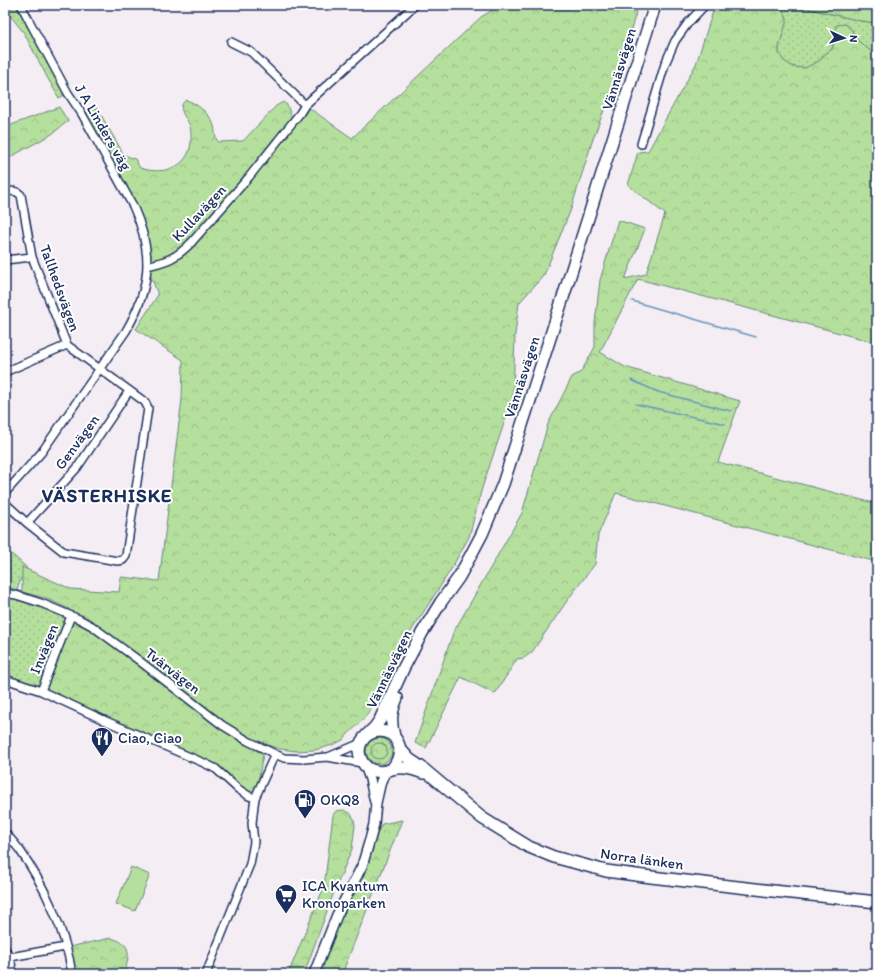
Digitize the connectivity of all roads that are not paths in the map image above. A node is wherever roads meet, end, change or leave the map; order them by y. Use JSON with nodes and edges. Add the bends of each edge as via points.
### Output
{"nodes":[{"id":1,"x":21,"y":5,"type":"edge"},
{"id":2,"x":415,"y":5,"type":"edge"},
{"id":3,"x":654,"y":5,"type":"edge"},
{"id":4,"x":662,"y":5,"type":"edge"},
{"id":5,"x":705,"y":5,"type":"edge"},
{"id":6,"x":231,"y":42,"type":"dead end"},
{"id":7,"x":305,"y":105,"type":"junction"},
{"id":8,"x":641,"y":144,"type":"dead end"},
{"id":9,"x":5,"y":192,"type":"edge"},
{"id":10,"x":32,"y":256,"type":"junction"},
{"id":11,"x":5,"y":260,"type":"edge"},
{"id":12,"x":148,"y":266,"type":"junction"},
{"id":13,"x":67,"y":345,"type":"junction"},
{"id":14,"x":99,"y":369,"type":"junction"},
{"id":15,"x":5,"y":372,"type":"edge"},
{"id":16,"x":129,"y":391,"type":"junction"},
{"id":17,"x":5,"y":493,"type":"edge"},
{"id":18,"x":5,"y":503,"type":"edge"},
{"id":19,"x":27,"y":523,"type":"junction"},
{"id":20,"x":5,"y":593,"type":"edge"},
{"id":21,"x":71,"y":616,"type":"junction"},
{"id":22,"x":5,"y":679,"type":"edge"},
{"id":23,"x":41,"y":691,"type":"junction"},
{"id":24,"x":394,"y":736,"type":"junction"},
{"id":25,"x":363,"y":740,"type":"junction"},
{"id":26,"x":400,"y":749,"type":"junction"},
{"id":27,"x":275,"y":754,"type":"junction"},
{"id":28,"x":327,"y":757,"type":"junction"},
{"id":29,"x":364,"y":765,"type":"junction"},
{"id":30,"x":390,"y":770,"type":"junction"},
{"id":31,"x":429,"y":775,"type":"junction"},
{"id":32,"x":255,"y":798,"type":"junction"},
{"id":33,"x":376,"y":803,"type":"junction"},
{"id":34,"x":5,"y":833,"type":"edge"},
{"id":35,"x":877,"y":902,"type":"edge"},
{"id":36,"x":65,"y":947,"type":"junction"},
{"id":37,"x":5,"y":949,"type":"edge"},
{"id":38,"x":7,"y":958,"type":"edge"},
{"id":39,"x":13,"y":974,"type":"edge"},
{"id":40,"x":72,"y":974,"type":"edge"},
{"id":41,"x":206,"y":974,"type":"edge"},
{"id":42,"x":314,"y":974,"type":"edge"}],
"edges":[{"from":1,"to":12,"type":"street","name":"J A Linders väg","via":[[133,206],[142,228]]},
{"from":2,"to":7,"type":"street","name":"Kullavägen"},
{"from":3,"to":25,"type":"highway","name":"Vännäsvägen","via":[[557,318],[492,512],[459,577],[441,602],[403,668],[380,720]]},
{"from":4,"to":24,"type":"highway","name":"Vännäsvägen","via":[[501,507],[475,562],[403,685],[391,717]]},
{"from":5,"to":8,"type":"street","via":[[675,41],[665,64]]},
{"from":6,"to":7,"type":"street","via":[[251,52]]},
{"from":7,"to":12,"type":"street","name":"Kullavägen","via":[[249,177],[191,243],[168,260]]},
{"from":9,"to":10,"type":"street","name":"Tallhedsvägen","via":[[12,190],[21,195]]},
{"from":10,"to":11,"type":"street"},
{"from":10,"to":13,"type":"street","name":"Tallhedsvägen"},
{"from":12,"to":14,"type":"street","via":[[137,312]]},
{"from":13,"to":14,"type":"street","name":"Tallhedsvägen"},
{"from":13,"to":15,"type":"street"},
{"from":14,"to":16,"type":"street","name":"Tallhedsvägen"},
{"from":14,"to":17,"type":"street","via":[[41,453]]},
{"from":16,"to":19,"type":"street","name":"Genvägen","via":[[76,468]]},
{"from":16,"to":19,"type":"street","name":"Tallhedsvägen","via":[[145,402],[148,408],[125,558],[118,561],[64,552]]},
{"from":18,"to":19,"type":"street"},
{"from":20,"to":21,"type":"street","name":"Tvärvägen","via":[[16,594]]},
{"from":21,"to":23,"type":"street","name":"Invägen"},
{"from":21,"to":27,"type":"street","name":"Tvärvägen","via":[[92,626],[116,643],[222,725]]},
{"from":22,"to":23,"type":"street"},
{"from":23,"to":32,"type":"street","via":[[204,763],[216,769],[238,789]]},
{"from":24,"to":25,"type":"highway","via":[[378,731]]},
{"from":24,"to":26,"type":"highway"},
{"from":25,"to":28,"type":"street","name":"Tvärvägen"},
{"from":25,"to":29,"type":"highway","via":[[359,751]]},
{"from":26,"to":30,"type":"highway","via":[[399,756]]},
{"from":26,"to":31,"type":"highway","name":"Norra länken"},
{"from":27,"to":28,"type":"street","name":"Tvärvägen","via":[[284,758]]},
{"from":27,"to":32,"type":"street"},
{"from":28,"to":29,"type":"street","name":"Tvärvägen"},
{"from":29,"to":30,"type":"highway","via":[[375,771]]},
{"from":29,"to":33,"type":"main road"},
{"from":30,"to":31,"type":"highway","name":"Norra länken","via":[[404,767]]},
{"from":30,"to":33,"type":"main road","via":[[381,781]]},
{"from":31,"to":35,"type":"highway","name":"Norra länken","via":[[482,818],[529,847],[554,857],[606,871]]},
{"from":32,"to":41,"type":"street","via":[[252,823],[254,842],[250,864]]},
{"from":33,"to":42,"type":"main road","via":[[371,836],[362,866],[337,915]]},
{"from":34,"to":36,"type":"street","via":[[30,865],[45,893]]},
{"from":36,"to":38,"type":"street"},
{"from":36,"to":40,"type":"street"},
{"from":37,"to":38,"type":"street"},
{"from":38,"to":39,"type":"street"}]}
